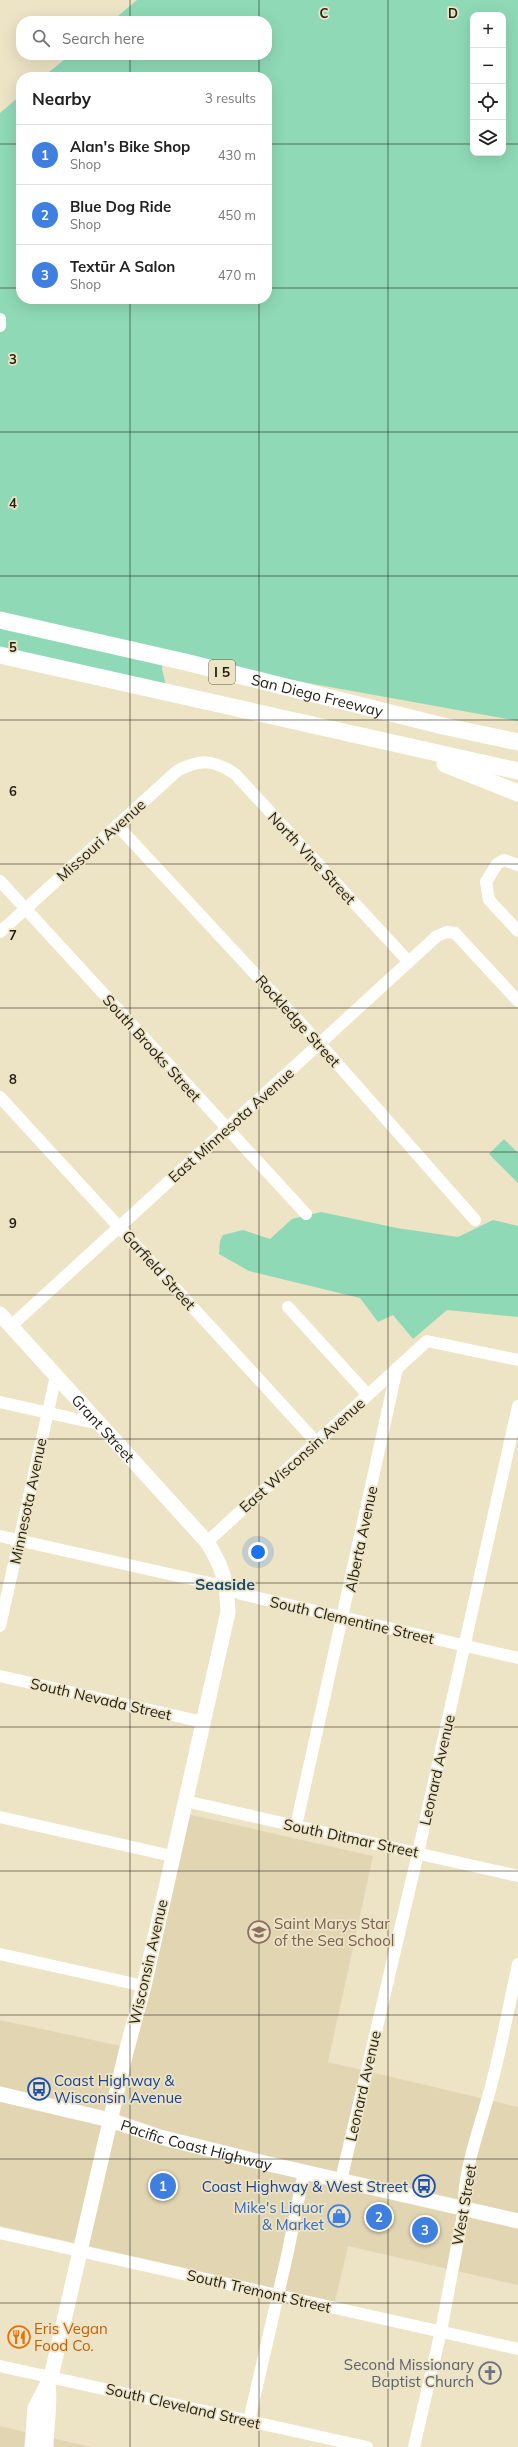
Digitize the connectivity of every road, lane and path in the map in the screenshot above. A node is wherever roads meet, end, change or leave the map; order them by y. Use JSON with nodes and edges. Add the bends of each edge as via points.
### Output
{"nodes":[{"id":1,"x":0,"y":319,"type":"edge"},
{"id":2,"x":0,"y":326,"type":"edge"},
{"id":3,"x":0,"y":620,"type":"edge"},
{"id":4,"x":0,"y":656,"type":"edge"},
{"id":5,"x":443,"y":726,"type":"junction"},
{"id":6,"x":518,"y":730,"type":"edge"},
{"id":7,"x":518,"y":742,"type":"edge"},
{"id":8,"x":396,"y":744,"type":"junction"},
{"id":9,"x":210,"y":762,"type":"joint"},
{"id":10,"x":518,"y":771,"type":"edge"},
{"id":11,"x":518,"y":792,"type":"edge"},
{"id":12,"x":117,"y":825,"type":"junction"},
{"id":13,"x":518,"y":865,"type":"edge"},
{"id":14,"x":0,"y":881,"type":"edge"},
{"id":15,"x":25,"y":909,"type":"junction"},
{"id":16,"x":518,"y":931,"type":"edge"},
{"id":17,"x":0,"y":932,"type":"edge"},
{"id":18,"x":409,"y":962,"type":"junction"},
{"id":19,"x":518,"y":1001,"type":"edge"},
{"id":20,"x":320,"y":1044,"type":"junction"},
{"id":21,"x":0,"y":1097,"type":"edge"},
{"id":22,"x":227,"y":1130,"type":"junction"},
{"id":23,"x":306,"y":1214,"type":"dead end"},
{"id":24,"x":475,"y":1220,"type":"dead end"},
{"id":25,"x":120,"y":1227,"type":"junction"},
{"id":26,"x":288,"y":1307,"type":"dead end"},
{"id":27,"x":0,"y":1314,"type":"edge"},
{"id":28,"x":11,"y":1326,"type":"junction"},
{"id":29,"x":518,"y":1360,"type":"edge"},
{"id":30,"x":397,"y":1368,"type":"junction"},
{"id":31,"x":56,"y":1376,"type":"junction"},
{"id":32,"x":368,"y":1395,"type":"junction"},
{"id":33,"x":0,"y":1402,"type":"edge"},
{"id":34,"x":518,"y":1406,"type":"edge"},
{"id":35,"x":48,"y":1412,"type":"junction"},
{"id":36,"x":99,"y":1424,"type":"junction"},
{"id":37,"x":317,"y":1443,"type":"junction"},
{"id":38,"x":0,"y":1536,"type":"edge"},
{"id":39,"x":19,"y":1540,"type":"junction"},
{"id":40,"x":207,"y":1542,"type":"junction"},
{"id":41,"x":227,"y":1587,"type":"junction"},
{"id":42,"x":344,"y":1617,"type":"junction"},
{"id":43,"x":0,"y":1626,"type":"edge"},
{"id":44,"x":464,"y":1646,"type":"junction"},
{"id":45,"x":518,"y":1658,"type":"edge"},
{"id":46,"x":0,"y":1676,"type":"edge"},
{"id":47,"x":202,"y":1722,"type":"junction"},
{"id":48,"x":185,"y":1801,"type":"junction"},
{"id":49,"x":0,"y":1817,"type":"edge"},
{"id":50,"x":296,"y":1826,"type":"junction"},
{"id":51,"x":418,"y":1853,"type":"junction"},
{"id":52,"x":172,"y":1856,"type":"junction"},
{"id":53,"x":518,"y":1876,"type":"edge"},
{"id":54,"x":0,"y":1954,"type":"edge"},
{"id":55,"x":518,"y":1964,"type":"edge"},
{"id":56,"x":144,"y":1986,"type":"junction"},
{"id":57,"x":0,"y":2094,"type":"edge"},
{"id":58,"x":110,"y":2120,"type":"junction"},
{"id":59,"x":304,"y":2172,"type":"junction"},
{"id":60,"x":341,"y":2180,"type":"junction"},
{"id":61,"x":464,"y":2209,"type":"junction"},
{"id":62,"x":518,"y":2221,"type":"edge"},
{"id":63,"x":0,"y":2233,"type":"edge"},
{"id":64,"x":81,"y":2252,"type":"junction"},
{"id":65,"x":278,"y":2296,"type":"junction"},
{"id":66,"x":441,"y":2332,"type":"junction"},
{"id":67,"x":518,"y":2349,"type":"edge"},
{"id":68,"x":0,"y":2366,"type":"edge"},
{"id":69,"x":49,"y":2380,"type":"junction"},
{"id":70,"x":248,"y":2421,"type":"junction"},
{"id":71,"x":32,"y":2447,"type":"edge"},
{"id":72,"x":46,"y":2447,"type":"edge"},
{"id":73,"x":367,"y":2447,"type":"edge"},
{"id":74,"x":414,"y":2447,"type":"edge"}],
"edges":[{"from":1,"to":2,"type":"street"},
{"from":3,"to":5,"type":"highway","name":"San Diego Freeway","number":"I 5"},
{"from":4,"to":8,"type":"highway","name":"San Diego Freeway","number":"I 5"},
{"from":5,"to":6,"type":"highway"},
{"from":5,"to":7,"type":"highway","name":"San Diego Freeway","number":"I 5"},
{"from":8,"to":10,"type":"highway","name":"San Diego Freeway","number":"I 5"},
{"from":8,"to":11,"type":"highway"},
{"from":9,"to":12,"type":"street","name":"Missouri Avenue","via":[[191,764],[177,771]]},
{"from":9,"to":18,"type":"street","name":"North Vine Street","via":[[224,766],[235,774]]},
{"from":12,"to":15,"type":"street","name":"Missouri Avenue"},
{"from":12,"to":20,"type":"street","name":"Rockledge Street"},
{"from":13,"to":16,"type":"street","via":[[504,860],[497,864],[486,882],[489,900]]},
{"from":14,"to":15,"type":"street","name":"South Brooks Street"},
{"from":15,"to":17,"type":"street","name":"Missouri Avenue"},
{"from":15,"to":22,"type":"street","name":"South Brooks Street"},
{"from":18,"to":19,"type":"street","name":"East Minnesota Avenue","via":[[437,936],[447,932],[455,933]]},
{"from":18,"to":20,"type":"street","name":"East Minnesota Avenue"},
{"from":20,"to":22,"type":"street","name":"East Minnesota Avenue"},
{"from":20,"to":24,"type":"street","name":"Rockledge Street"},
{"from":21,"to":25,"type":"street","name":"Garfield Street"},
{"from":22,"to":23,"type":"street","name":"South Brooks Street"},
{"from":22,"to":25,"type":"street","name":"East Minnesota Avenue"},
{"from":25,"to":28,"type":"street","name":"East Minnesota Avenue"},
{"from":25,"to":37,"type":"street","name":"Garfield Street"},
{"from":26,"to":32,"type":"street"},
{"from":27,"to":28,"type":"main road","name":"Grant Street"},
{"from":28,"to":31,"type":"main road","name":"Grant Street"},
{"from":29,"to":30,"type":"street","name":"East Wisconsin Avenue","via":[[427,1341]]},
{"from":30,"to":32,"type":"street","name":"East Wisconsin Avenue"},
{"from":30,"to":42,"type":"street","name":"Alberta Avenue"},
{"from":31,"to":35,"type":"street","name":"Minnesota Avenue"},
{"from":31,"to":36,"type":"main road","name":"Grant Street"},
{"from":32,"to":37,"type":"street","name":"East Wisconsin Avenue"},
{"from":33,"to":35,"type":"street"},
{"from":34,"to":44,"type":"street","name":"Leonard Avenue"},
{"from":35,"to":36,"type":"street"},
{"from":35,"to":39,"type":"street","name":"Minnesota Avenue"},
{"from":36,"to":40,"type":"main road","name":"Grant Street"},
{"from":37,"to":40,"type":"street","name":"East Wisconsin Avenue"},
{"from":38,"to":39,"type":"street","name":"South Clementine Street"},
{"from":39,"to":41,"type":"street","name":"South Clementine Street"},
{"from":39,"to":43,"type":"street","name":"Minnesota Avenue"},
{"from":40,"to":41,"type":"main road","name":"Wisconsin Avenue","via":[[219,1561]]},
{"from":41,"to":42,"type":"street","name":"South Clementine Street","via":[[241,1594]]},
{"from":41,"to":47,"type":"main road","name":"Wisconsin Avenue","via":[[228,1612]]},
{"from":42,"to":44,"type":"street","name":"South Clementine Street"},
{"from":42,"to":50,"type":"street","name":"Alberta Avenue"},
{"from":44,"to":45,"type":"street","name":"South Clementine Street"},
{"from":44,"to":51,"type":"street","name":"Leonard Avenue"},
{"from":46,"to":47,"type":"street","name":"South Nevada Street"},
{"from":47,"to":48,"type":"main road","name":"Wisconsin Avenue"},
{"from":48,"to":50,"type":"street","name":"South Ditmar Street"},
{"from":48,"to":52,"type":"main road","name":"Wisconsin Avenue"},
{"from":49,"to":52,"type":"street"},
{"from":50,"to":51,"type":"street","name":"South Ditmar Street"},
{"from":51,"to":53,"type":"street","name":"South Ditmar Street"},
{"from":51,"to":60,"type":"street","name":"Leonard Avenue"},
{"from":52,"to":56,"type":"main road","name":"Wisconsin Avenue"},
{"from":54,"to":56,"type":"street"},
{"from":55,"to":61,"type":"street","name":"West Street","via":[[463,2196]]},
{"from":56,"to":58,"type":"main road","name":"Wisconsin Avenue"},
{"from":57,"to":58,"type":"main road","name":"Pacific Coast Highway"},
{"from":58,"to":59,"type":"main road","name":"Pacific Coast Highway","via":[[160,2137]]},
{"from":58,"to":64,"type":"main road","name":"Wisconsin Avenue"},
{"from":59,"to":60,"type":"main road","name":"Pacific Coast Highway"},
{"from":59,"to":65,"type":"street"},
{"from":60,"to":61,"type":"main road","name":"Pacific Coast Highway"},
{"from":61,"to":62,"type":"main road","name":"Pacific Coast Highway"},
{"from":61,"to":66,"type":"street","name":"West Street"},
{"from":63,"to":64,"type":"street","name":"South Tremont Street"},
{"from":64,"to":65,"type":"street","name":"South Tremont Street"},
{"from":64,"to":69,"type":"main road","name":"Wisconsin Avenue"},
{"from":65,"to":66,"type":"street","name":"South Tremont Street"},
{"from":65,"to":70,"type":"street"},
{"from":66,"to":67,"type":"street","name":"South Tremont Street"},
{"from":66,"to":74,"type":"street","name":"West Street"},
{"from":68,"to":69,"type":"street","name":"South Cleveland Street"},
{"from":69,"to":70,"type":"street","name":"South Cleveland Street"},
{"from":69,"to":71,"type":"main road","name":"Wisconsin Avenue","via":[[35,2408]]},
{"from":69,"to":72,"type":"main road","name":"Wisconsin Avenue"},
{"from":70,"to":73,"type":"street","name":"South Cleveland Street"}]}
